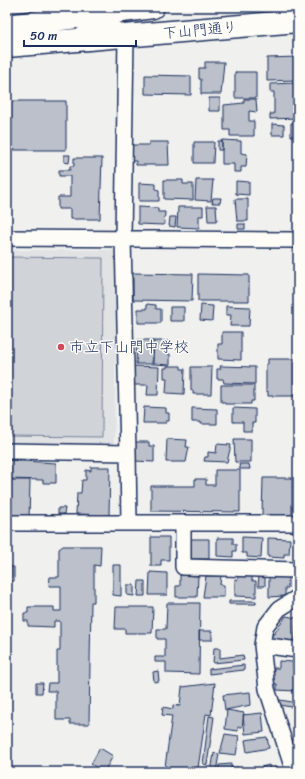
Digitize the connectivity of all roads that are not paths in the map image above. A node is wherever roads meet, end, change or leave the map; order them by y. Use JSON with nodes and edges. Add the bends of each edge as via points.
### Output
{"nodes":[{"id":1,"x":153,"y":7,"type":"edge"},
{"id":2,"x":78,"y":12,"type":"edge"},
{"id":3,"x":46,"y":14,"type":"edge"},
{"id":4,"x":296,"y":24,"type":"edge"},
{"id":5,"x":7,"y":26,"type":"edge"},
{"id":6,"x":126,"y":37,"type":"junction"},
{"id":7,"x":82,"y":40,"type":"junction"},
{"id":8,"x":49,"y":42,"type":"junction"},
{"id":9,"x":7,"y":46,"type":"edge"},
{"id":10,"x":7,"y":238,"type":"edge"},
{"id":11,"x":123,"y":238,"type":"junction"},
{"id":12,"x":298,"y":240,"type":"edge"},
{"id":13,"x":7,"y":451,"type":"edge"},
{"id":14,"x":128,"y":453,"type":"junction"},
{"id":15,"x":298,"y":522,"type":"edge"},
{"id":16,"x":129,"y":523,"type":"junction"},
{"id":17,"x":183,"y":523,"type":"junction"},
{"id":18,"x":7,"y":524,"type":"edge"},
{"id":19,"x":298,"y":570,"type":"edge"},
{"id":20,"x":298,"y":597,"type":"edge"},
{"id":21,"x":262,"y":645,"type":"junction"},
{"id":22,"x":298,"y":650,"type":"edge"},
{"id":23,"x":294,"y":772,"type":"edge"}],
"edges":[{"from":1,"to":2,"type":"main road","name":"下山門通り"},
{"from":2,"to":3,"type":"main road","name":"下山門通り"},
{"from":2,"to":6,"type":"street"},
{"from":2,"to":7,"type":"street"},
{"from":3,"to":5,"type":"main road","name":"下山門通り"},
{"from":3,"to":8,"type":"street"},
{"from":4,"to":6,"type":"main road","name":"下山門通り"},
{"from":6,"to":7,"type":"main road","name":"下山門通り"},
{"from":6,"to":11,"type":"street"},
{"from":7,"to":8,"type":"main road","name":"下山門通り"},
{"from":8,"to":9,"type":"main road","name":"下山門通り"},
{"from":10,"to":11,"type":"street"},
{"from":11,"to":12,"type":"street"},
{"from":11,"to":14,"type":"street"},
{"from":13,"to":14,"type":"street"},
{"from":14,"to":16,"type":"street"},
{"from":15,"to":17,"type":"street"},
{"from":16,"to":17,"type":"street"},
{"from":16,"to":18,"type":"street"},
{"from":17,"to":19,"type":"street","via":[[183,567]]},
{"from":20,"to":21,"type":"street","via":[[279,609],[265,627]]},
{"from":21,"to":22,"type":"street"},
{"from":21,"to":23,"type":"street","via":[[267,689]]}]}
